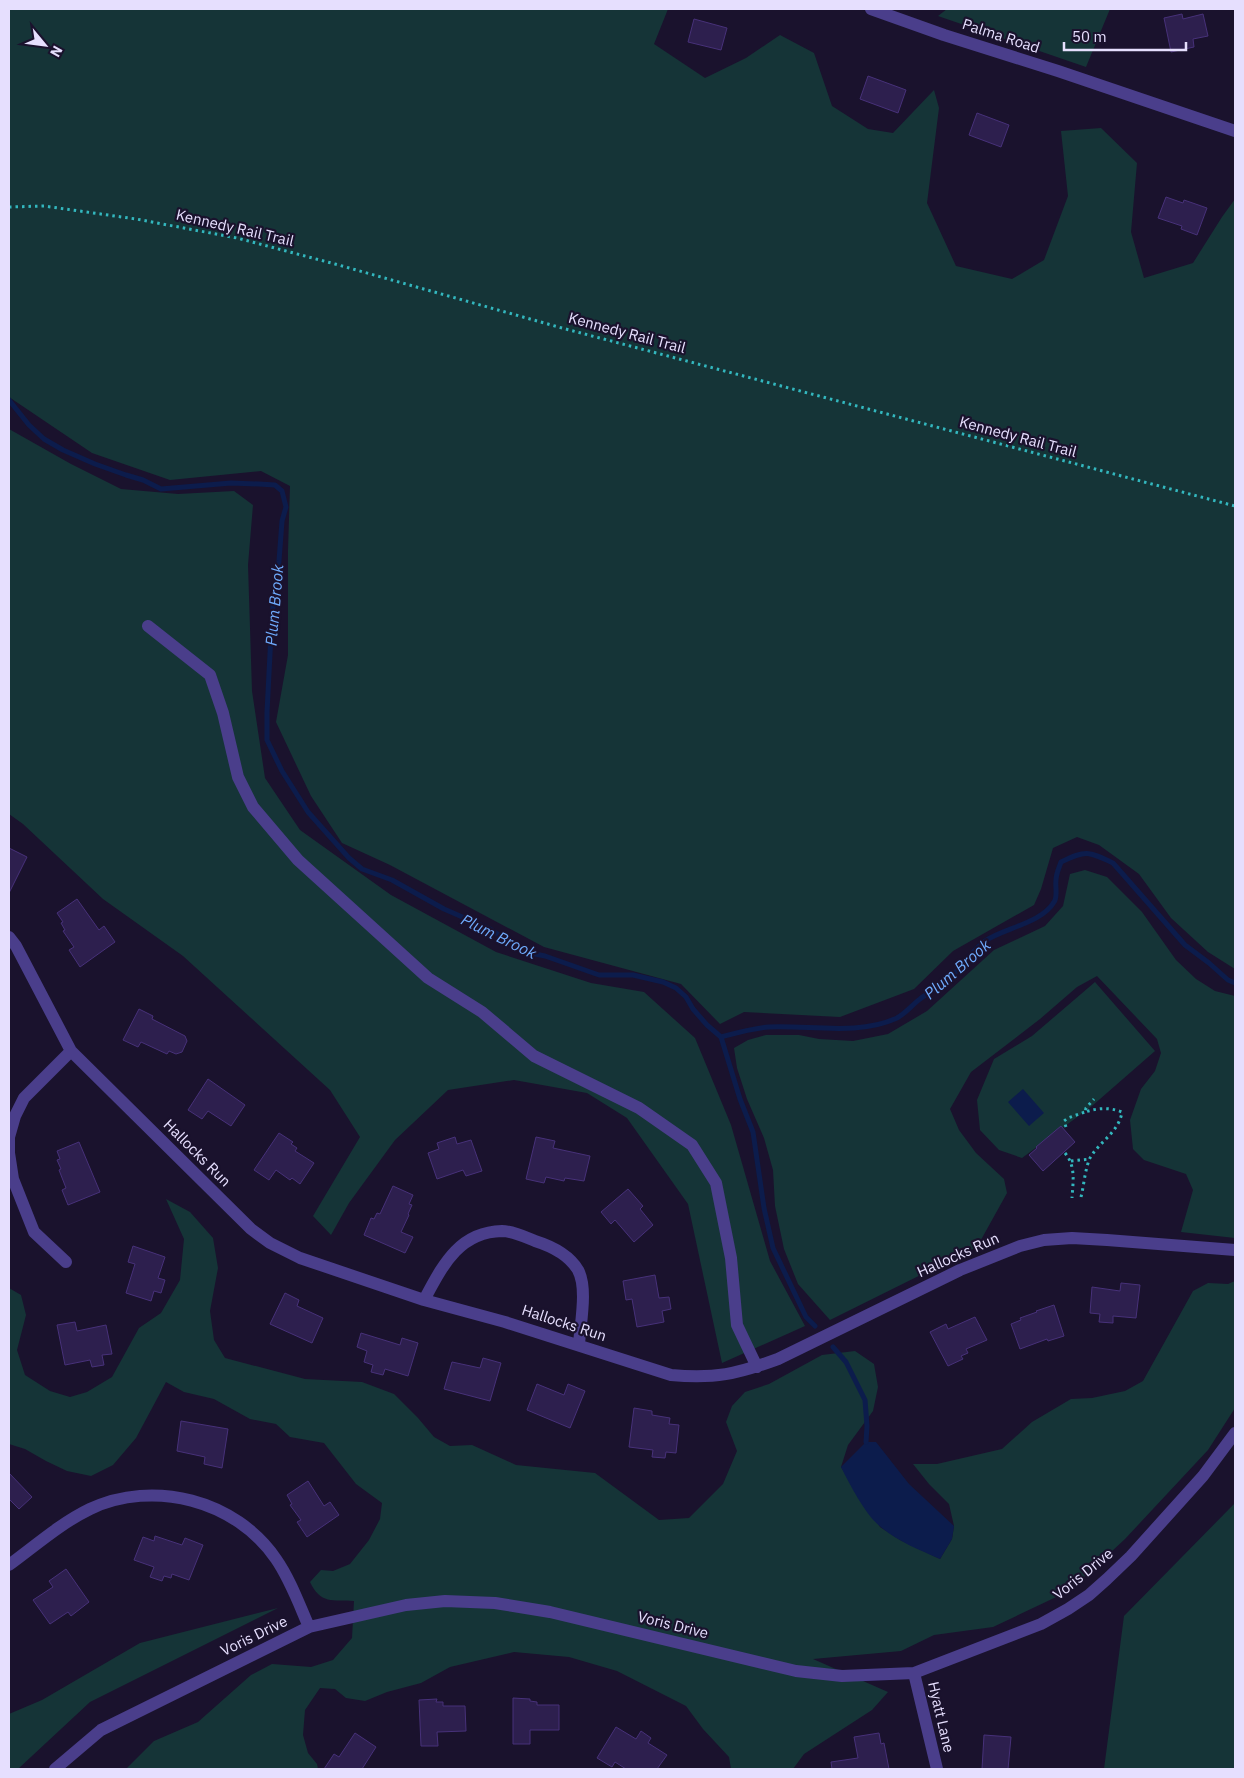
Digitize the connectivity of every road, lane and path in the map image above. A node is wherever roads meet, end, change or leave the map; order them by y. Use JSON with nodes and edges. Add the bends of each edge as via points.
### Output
{"nodes":[{"id":1,"x":871,"y":9,"type":"edge"},
{"id":2,"x":1235,"y":131,"type":"edge"},
{"id":3,"x":9,"y":207,"type":"edge"},
{"id":4,"x":1235,"y":506,"type":"edge"},
{"id":5,"x":148,"y":626,"type":"dead end"},
{"id":6,"x":9,"y":937,"type":"edge"},
{"id":7,"x":71,"y":1050,"type":"junction"},
{"id":8,"x":1094,"y":1099,"type":"dead end"},
{"id":9,"x":1085,"y":1112,"type":"junction"},
{"id":10,"x":1066,"y":1127,"type":"dead end"},
{"id":11,"x":1065,"y":1153,"type":"dead end"},
{"id":12,"x":1090,"y":1159,"type":"junction"},
{"id":13,"x":1071,"y":1161,"type":"junction"},
{"id":14,"x":1081,"y":1197,"type":"dead end"},
{"id":15,"x":1072,"y":1198,"type":"dead end"},
{"id":16,"x":1235,"y":1250,"type":"edge"},
{"id":17,"x":66,"y":1262,"type":"dead end"},
{"id":18,"x":424,"y":1300,"type":"junction"},
{"id":19,"x":579,"y":1346,"type":"junction"},
{"id":20,"x":757,"y":1367,"type":"junction"},
{"id":21,"x":1235,"y":1433,"type":"edge"},
{"id":22,"x":9,"y":1565,"type":"edge"},
{"id":23,"x":309,"y":1627,"type":"junction"},
{"id":24,"x":914,"y":1673,"type":"junction"},
{"id":25,"x":55,"y":1769,"type":"edge"},
{"id":26,"x":937,"y":1769,"type":"edge"}],
"edges":[{"from":1,"to":2,"type":"street","name":"Palma Road"},
{"from":3,"to":4,"type":"path","name":"Kennedy Rail Trail","via":[[44,206],[136,218],[237,238],[562,328]]},
{"from":5,"to":20,"type":"street","via":[[210,675],[238,777],[253,807],[298,860],[428,978],[482,1012],[534,1056],[639,1108],[692,1145],[716,1183],[731,1258],[737,1325]]},
{"from":6,"to":7,"type":"street","name":"Hallocks Run"},
{"from":7,"to":17,"type":"street","via":[[24,1098],[9,1137],[13,1179],[34,1232]]},
{"from":7,"to":18,"type":"street","name":"Hallocks Run","via":[[251,1230],[300,1258]]},
{"from":8,"to":9,"type":"path"},
{"from":9,"to":10,"type":"path","via":[[1064,1121]]},
{"from":9,"to":12,"type":"path","via":[[1104,1108],[1122,1112],[1116,1126]]},
{"from":11,"to":13,"type":"path"},
{"from":12,"to":13,"type":"path"},
{"from":12,"to":14,"type":"path"},
{"from":13,"to":15,"type":"path"},
{"from":16,"to":20,"type":"street","name":"Hallocks Run","via":[[1072,1238],[1044,1240],[960,1270]]},
{"from":18,"to":19,"type":"street","name":"Hallocks Run"},
{"from":18,"to":19,"type":"street","via":[[445,1262],[464,1244],[491,1233],[514,1233],[568,1257],[578,1271],[583,1294]]},
{"from":19,"to":20,"type":"street","name":"Hallocks Run","via":[[671,1375],[696,1378],[718,1377]]},
{"from":21,"to":24,"type":"street","name":"Voris Drive","via":[[1203,1476],[1131,1556],[1088,1595],[1041,1624]]},
{"from":22,"to":23,"type":"street","via":[[91,1509],[147,1495],[185,1498],[216,1509],[246,1526],[262,1542],[292,1587]]},
{"from":23,"to":24,"type":"street","name":"Voris Drive","via":[[406,1605],[445,1601],[495,1603],[550,1612],[796,1672],[842,1676]]},
{"from":23,"to":25,"type":"street","name":"Voris Drive","via":[[100,1730]]},
{"from":24,"to":26,"type":"street","name":"Hyatt Lane"}]}
